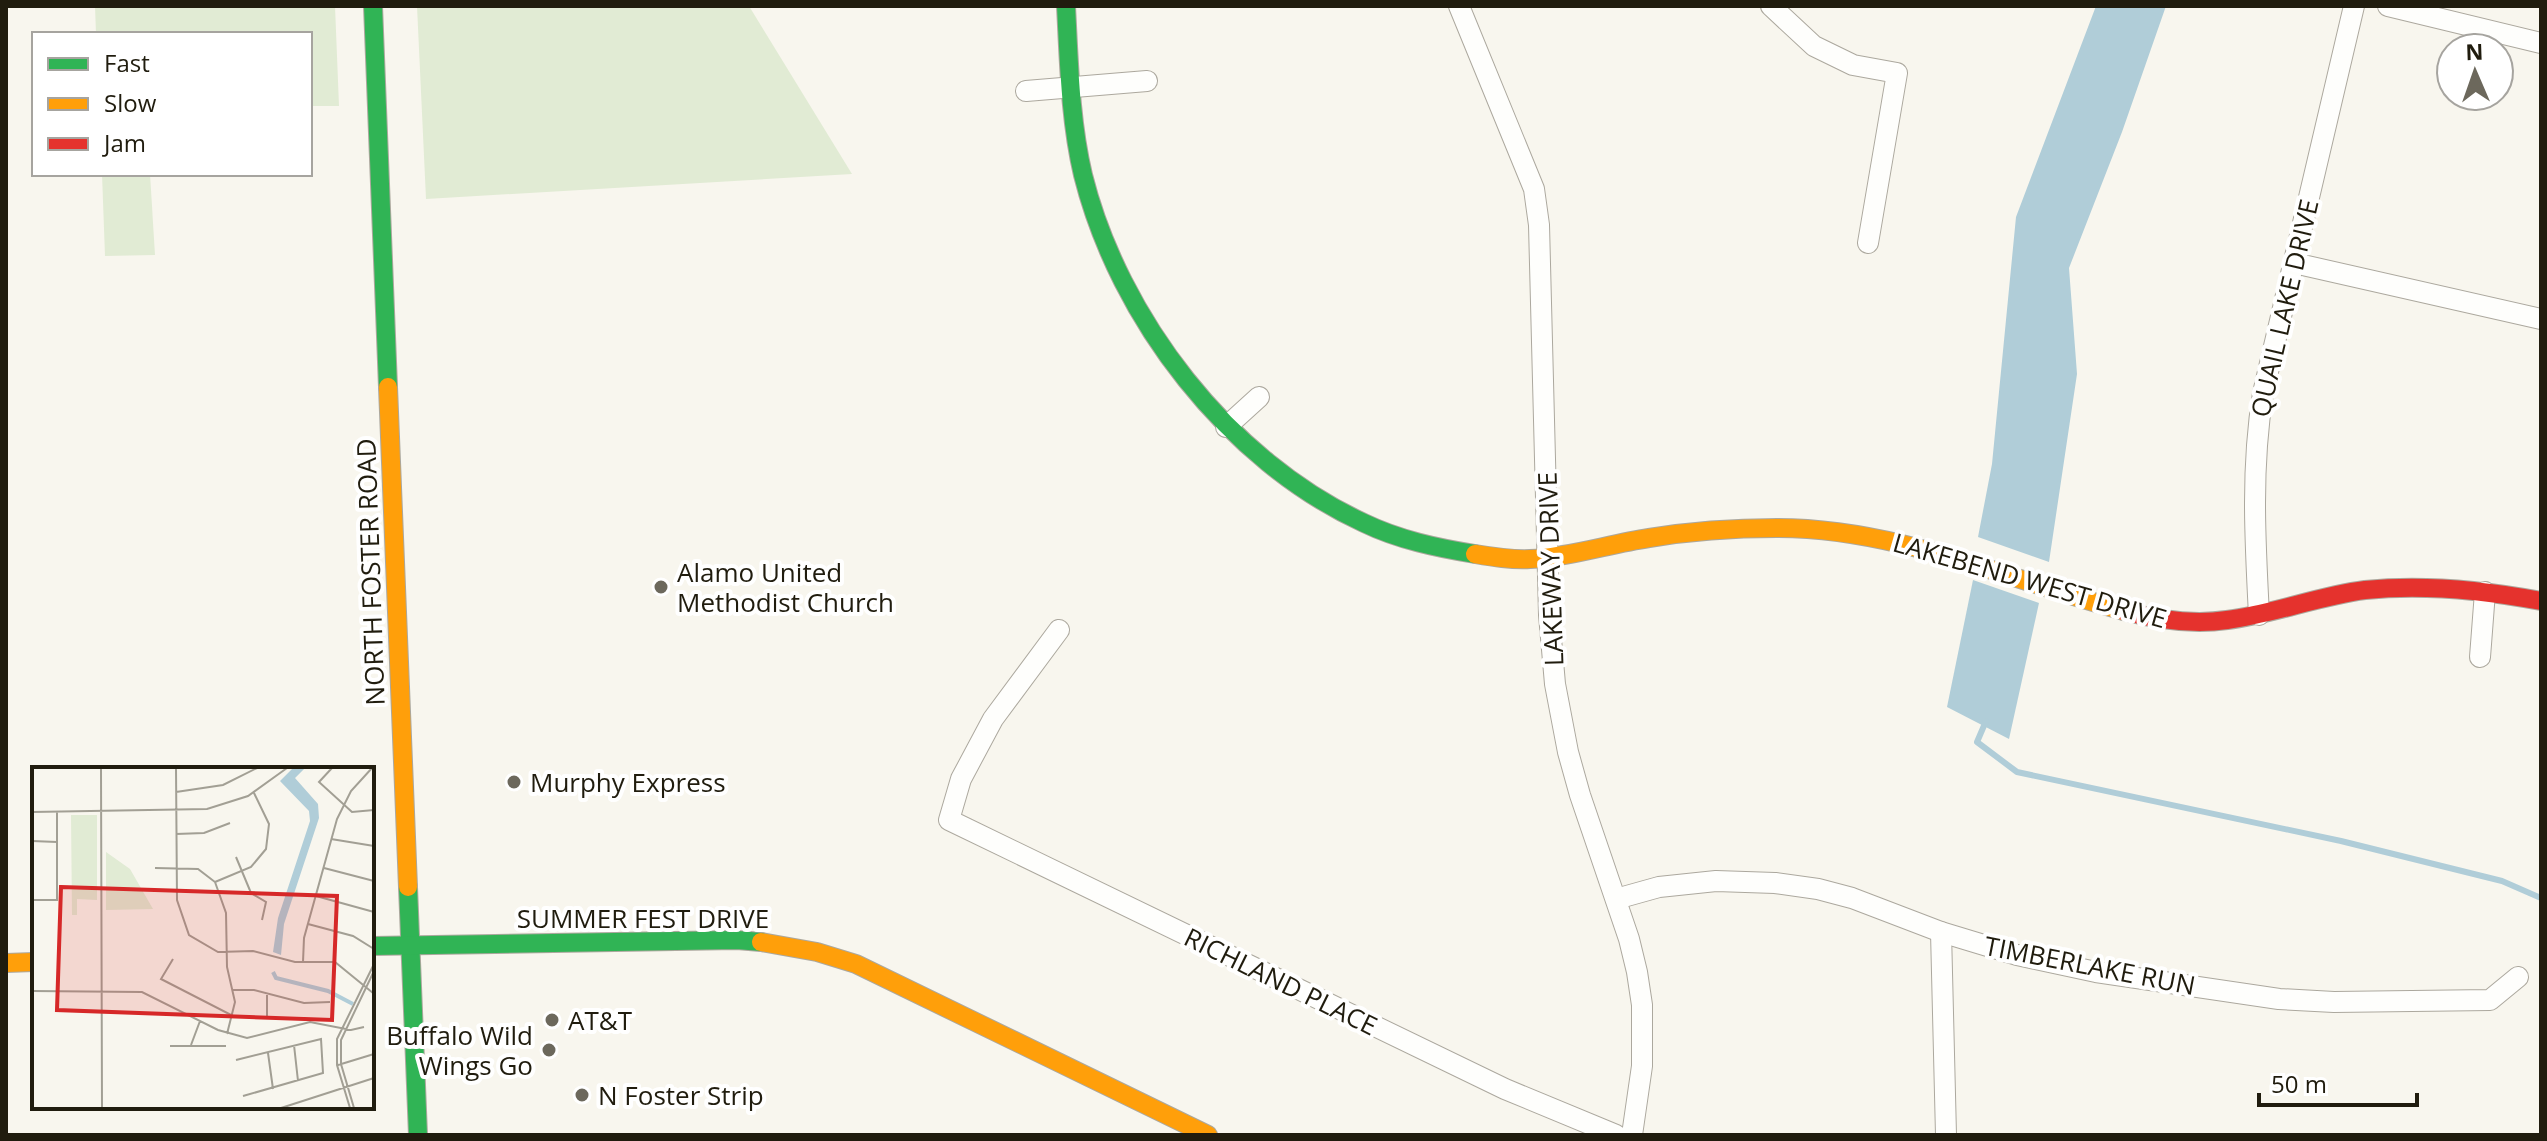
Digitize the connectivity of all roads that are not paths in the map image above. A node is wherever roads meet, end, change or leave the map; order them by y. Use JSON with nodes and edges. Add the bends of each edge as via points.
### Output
{"nodes":[{"id":1,"x":373,"y":6,"type":"edge"},
{"id":2,"x":1066,"y":6,"type":"edge"},
{"id":3,"x":1459,"y":6,"type":"edge"},
{"id":4,"x":1771,"y":6,"type":"edge"},
{"id":5,"x":2354,"y":6,"type":"edge"},
{"id":6,"x":2388,"y":6,"type":"edge"},
{"id":7,"x":2541,"y":43,"type":"edge"},
{"id":8,"x":1147,"y":81,"type":"dead end"},
{"id":9,"x":1071,"y":86,"type":"junction"},
{"id":10,"x":1026,"y":91,"type":"dead end"},
{"id":11,"x":1868,"y":243,"type":"dead end"},
{"id":12,"x":2294,"y":263,"type":"junction"},
{"id":13,"x":2541,"y":319,"type":"edge"},
{"id":14,"x":1259,"y":397,"type":"dead end"},
{"id":15,"x":1226,"y":427,"type":"junction"},
{"id":16,"x":1549,"y":557,"type":"junction"},
{"id":17,"x":2485,"y":592,"type":"junction"},
{"id":18,"x":2541,"y":601,"type":"edge"},
{"id":19,"x":2259,"y":615,"type":"junction"},
{"id":20,"x":1059,"y":630,"type":"dead end"},
{"id":21,"x":2480,"y":657,"type":"dead end"},
{"id":22,"x":1616,"y":899,"type":"junction"},
{"id":23,"x":1941,"y":932,"type":"junction"},
{"id":24,"x":411,"y":944,"type":"junction"},
{"id":25,"x":374,"y":946,"type":"edge"},
{"id":26,"x":32,"y":962,"type":"edge"},
{"id":27,"x":6,"y":963,"type":"edge"},
{"id":28,"x":2518,"y":977,"type":"dead end"},
{"id":29,"x":418,"y":1135,"type":"edge"},
{"id":30,"x":1208,"y":1135,"type":"edge"},
{"id":31,"x":1616,"y":1135,"type":"edge"},
{"id":32,"x":1632,"y":1135,"type":"edge"},
{"id":33,"x":1946,"y":1135,"type":"edge"}],
"edges":[{"from":1,"to":24,"type":"street","name":"NORTH FOSTER ROAD"},
{"from":2,"to":9,"type":"street","name":"LAKEBEND WEST DRIVE"},
{"from":3,"to":16,"type":"street","name":"LAKEWAY DRIVE","via":[[1534,189]]},
{"from":4,"to":11,"type":"street","via":[[1814,46],[1853,65],[1897,73]]},
{"from":5,"to":12,"type":"street","name":"QUAIL LAKE DRIVE"},
{"from":6,"to":7,"type":"street"},
{"from":8,"to":9,"type":"street"},
{"from":9,"to":10,"type":"street"},
{"from":9,"to":15,"type":"street","name":"LAKEBEND WEST DRIVE","via":[[1079,151],[1107,243],[1153,335],[1201,402]]},
{"from":12,"to":13,"type":"street"},
{"from":12,"to":19,"type":"street","name":"QUAIL LAKE DRIVE","via":[[2257,429],[2253,498]]},
{"from":14,"to":15,"type":"street"},
{"from":15,"to":16,"type":"street","name":"LAKEBEND WEST DRIVE","via":[[1283,479],[1372,527],[1470,555]]},
{"from":16,"to":19,"type":"street","name":"LAKEBEND WEST DRIVE","via":[[1708,530],[1797,528],[1945,553],[2148,617],[2188,623]]},
{"from":16,"to":22,"type":"street","name":"LAKEWAY DRIVE","via":[[1549,615],[1560,715]]},
{"from":17,"to":18,"type":"street","name":"LAKEBEND WEST DRIVE"},
{"from":17,"to":19,"type":"street","name":"LAKEBEND WEST DRIVE","via":[[2416,588],[2341,594]]},
{"from":17,"to":21,"type":"street"},
{"from":20,"to":31,"type":"street","name":"RICHLAND PLACE","via":[[993,719],[961,779],[949,820],[1505,1089]]},
{"from":22,"to":23,"type":"street","name":"TIMBERLAKE RUN","via":[[1659,887],[1716,881],[1775,883],[1852,898]]},
{"from":22,"to":32,"type":"street","name":"LAKEWAY DRIVE","via":[[1642,1005],[1642,1066]]},
{"from":23,"to":28,"type":"street","name":"TIMBERLAKE RUN","via":[[2096,972],[2279,999],[2490,1000]]},
{"from":23,"to":33,"type":"street"},
{"from":24,"to":25,"type":"street","name":"SUMMER FEST DRIVE"},
{"from":24,"to":29,"type":"street","name":"NORTH FOSTER ROAD"},
{"from":24,"to":30,"type":"street","name":"SUMMER FEST DRIVE","via":[[737,940],[817,952],[909,987]]},
{"from":26,"to":27,"type":"street"}]}
